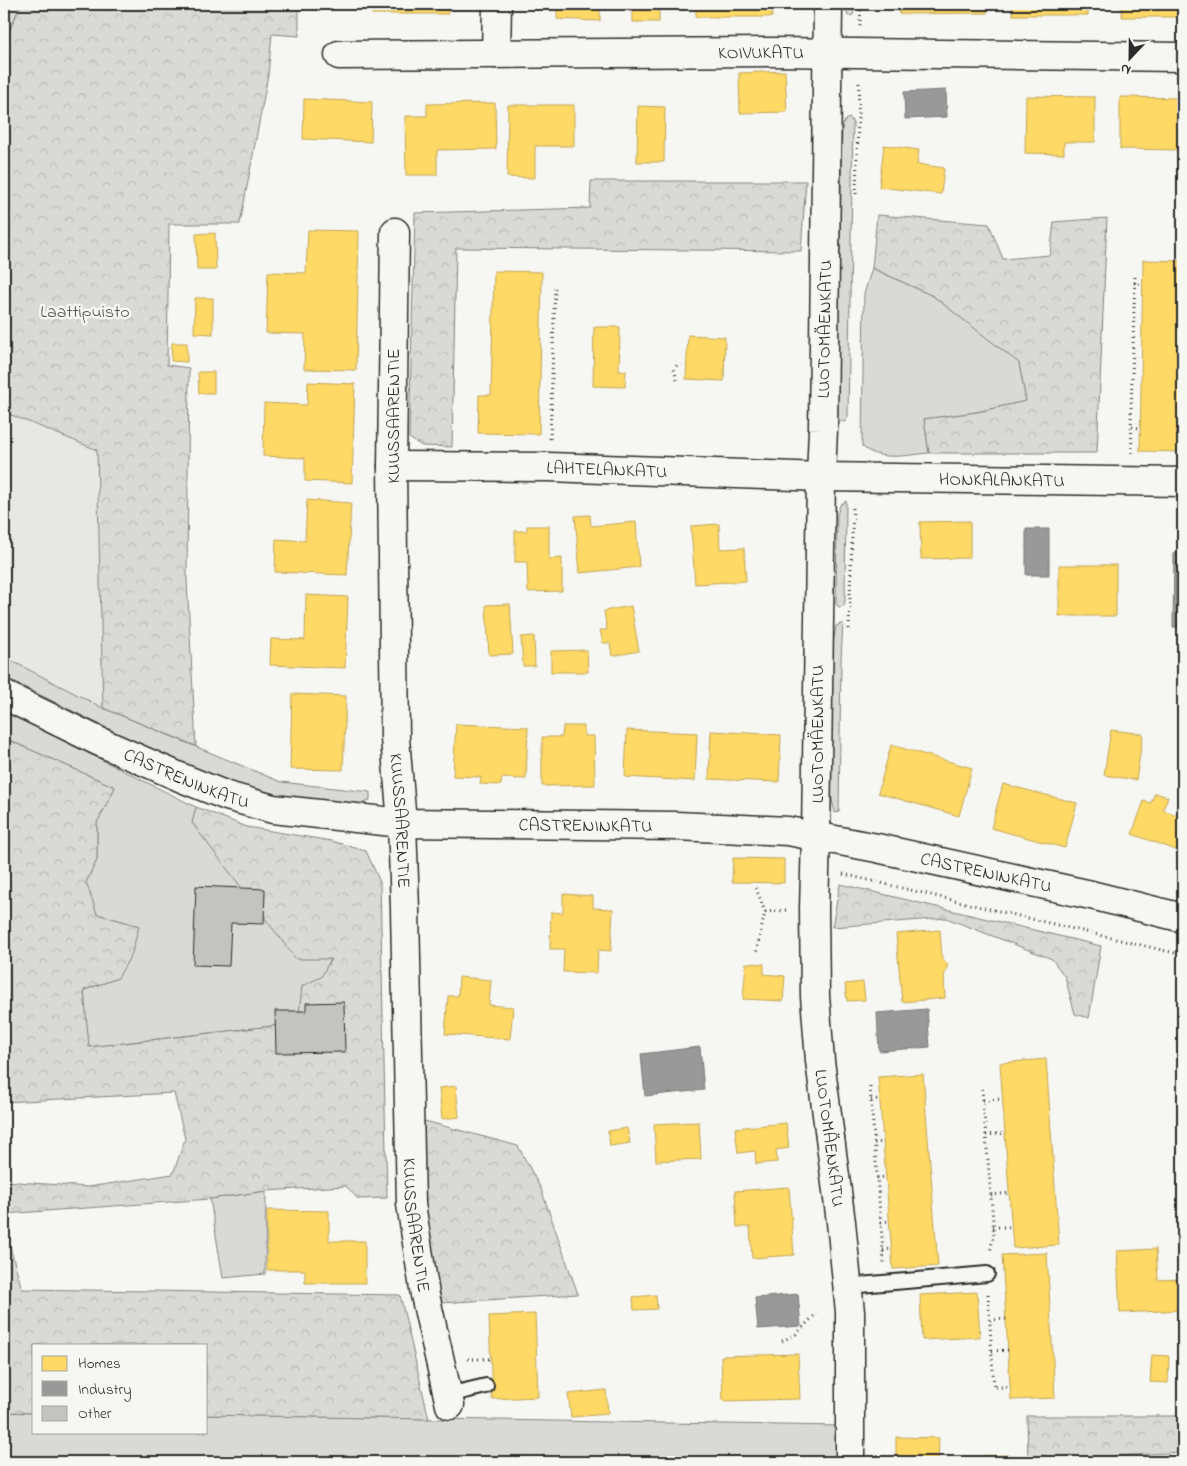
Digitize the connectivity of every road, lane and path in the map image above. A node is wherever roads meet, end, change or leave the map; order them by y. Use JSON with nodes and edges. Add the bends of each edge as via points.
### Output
{"nodes":[{"id":1,"x":497,"y":4,"type":"edge"},
{"id":2,"x":828,"y":4,"type":"edge"},
{"id":3,"x":827,"y":53,"type":"junction"},
{"id":4,"x":496,"y":54,"type":"junction"},
{"id":5,"x":339,"y":55,"type":"dead end"},
{"id":6,"x":1183,"y":57,"type":"edge"},
{"id":7,"x":395,"y":232,"type":"dead end"},
{"id":8,"x":1135,"y":277,"type":"dead end"},
{"id":9,"x":1134,"y":283,"type":"junction"},
{"id":10,"x":1142,"y":283,"type":"dead end"},
{"id":11,"x":555,"y":286,"type":"dead end"},
{"id":12,"x":681,"y":364,"type":"dead end"},
{"id":13,"x":677,"y":380,"type":"dead end"},
{"id":14,"x":1132,"y":427,"type":"junction"},
{"id":15,"x":1140,"y":428,"type":"dead end"},
{"id":16,"x":392,"y":466,"type":"junction"},
{"id":17,"x":549,"y":467,"type":"junction"},
{"id":18,"x":821,"y":477,"type":"junction"},
{"id":19,"x":1133,"y":481,"type":"junction"},
{"id":20,"x":1183,"y":482,"type":"edge"},
{"id":21,"x":4,"y":695,"type":"edge"},
{"id":22,"x":402,"y":823,"type":"junction"},
{"id":23,"x":816,"y":836,"type":"junction"},
{"id":24,"x":816,"y":870,"type":"junction"},
{"id":25,"x":756,"y":888,"type":"dead end"},
{"id":26,"x":1183,"y":918,"type":"edge"},
{"id":27,"x":756,"y":954,"type":"dead end"},
{"id":28,"x":1183,"y":955,"type":"edge"},
{"id":29,"x":870,"y":1087,"type":"dead end"},
{"id":30,"x":982,"y":1089,"type":"dead end"},
{"id":31,"x":879,"y":1099,"type":"dead end"},
{"id":32,"x":1003,"y":1099,"type":"dead end"},
{"id":33,"x":871,"y":1100,"type":"junction"},
{"id":34,"x":983,"y":1100,"type":"junction"},
{"id":35,"x":1006,"y":1133,"type":"dead end"},
{"id":36,"x":986,"y":1136,"type":"junction"},
{"id":37,"x":883,"y":1142,"type":"dead end"},
{"id":38,"x":874,"y":1143,"type":"junction"},
{"id":39,"x":886,"y":1177,"type":"dead end"},
{"id":40,"x":877,"y":1178,"type":"junction"},
{"id":41,"x":1010,"y":1193,"type":"dead end"},
{"id":42,"x":990,"y":1195,"type":"junction"},
{"id":43,"x":889,"y":1221,"type":"dead end"},
{"id":44,"x":881,"y":1222,"type":"junction"},
{"id":45,"x":993,"y":1227,"type":"junction"},
{"id":46,"x":1012,"y":1227,"type":"dead end"},
{"id":47,"x":891,"y":1249,"type":"dead end"},
{"id":48,"x":883,"y":1250,"type":"junction"},
{"id":49,"x":987,"y":1274,"type":"junction"},
{"id":50,"x":886,"y":1284,"type":"junction"},
{"id":51,"x":848,"y":1286,"type":"junction"},
{"id":52,"x":817,"y":1313,"type":"dead end"},
{"id":53,"x":1006,"y":1319,"type":"dead end"},
{"id":54,"x":990,"y":1320,"type":"junction"},
{"id":55,"x":782,"y":1342,"type":"dead end"},
{"id":56,"x":1008,"y":1350,"type":"dead end"},
{"id":57,"x":992,"y":1351,"type":"junction"},
{"id":58,"x":486,"y":1386,"type":"dead end"},
{"id":59,"x":1010,"y":1386,"type":"dead end"},
{"id":60,"x":449,"y":1400,"type":"joint"},
{"id":61,"x":850,"y":1462,"type":"edge"}],
"edges":[{"from":1,"to":4,"type":"street"},
{"from":2,"to":3,"type":"street","name":"LUOTOMÄENKATU"},
{"from":3,"to":4,"type":"street","name":"KOIVUKATU"},
{"from":3,"to":6,"type":"street","name":"KOIVUKATU"},
{"from":3,"to":18,"type":"street","name":"LUOTOMÄENKATU"},
{"from":4,"to":5,"type":"street","name":"KOIVUKATU"},
{"from":7,"to":16,"type":"street","name":"KUUSSAARENTIE"},
{"from":8,"to":9,"type":"path"},
{"from":9,"to":10,"type":"path"},
{"from":9,"to":14,"type":"path"},
{"from":11,"to":17,"type":"path"},
{"from":12,"to":13,"type":"path","via":[[674,369]]},
{"from":14,"to":15,"type":"path"},
{"from":14,"to":19,"type":"path"},
{"from":16,"to":17,"type":"street","name":"LAHTELANKATU"},
{"from":16,"to":22,"type":"street","name":"KUUSSAARENTIE","via":[[395,738]]},
{"from":17,"to":18,"type":"street","name":"LAHTELANKATU"},
{"from":18,"to":19,"type":"street","name":"HONKALANKATU"},
{"from":18,"to":23,"type":"street","name":"LUOTOMÄENKATU"},
{"from":19,"to":20,"type":"street","name":"HONKALANKATU"},
{"from":21,"to":22,"type":"street","name":"CASTRENINKATU","via":[[107,745],[227,796],[273,809]]},
{"from":22,"to":23,"type":"street","name":"CASTRENINKATU","via":[[676,826],[788,831]]},
{"from":22,"to":60,"type":"street","name":"KUUSSAARENTIE","via":[[412,1204],[425,1295]]},
{"from":23,"to":24,"type":"street","name":"LUOTOMÄENKATU"},
{"from":23,"to":26,"type":"street","name":"CASTRENINKATU"},
{"from":24,"to":28,"type":"path","via":[[853,876]]},
{"from":24,"to":51,"type":"street","name":"LUOTOMÄENKATU","via":[[815,996],[818,1036]]},
{"from":25,"to":27,"type":"path","via":[[765,912]]},
{"from":29,"to":33,"type":"path"},
{"from":30,"to":34,"type":"path"},
{"from":31,"to":33,"type":"path"},
{"from":32,"to":34,"type":"path"},
{"from":33,"to":38,"type":"path"},
{"from":34,"to":36,"type":"path"},
{"from":35,"to":36,"type":"path"},
{"from":36,"to":42,"type":"path"},
{"from":37,"to":38,"type":"path"},
{"from":38,"to":40,"type":"path"},
{"from":39,"to":40,"type":"path"},
{"from":40,"to":44,"type":"path"},
{"from":41,"to":42,"type":"path"},
{"from":42,"to":45,"type":"path"},
{"from":43,"to":44,"type":"path"},
{"from":44,"to":48,"type":"path"},
{"from":45,"to":46,"type":"path"},
{"from":45,"to":49,"type":"path"},
{"from":47,"to":48,"type":"path"},
{"from":48,"to":50,"type":"path"},
{"from":49,"to":50,"type":"lane"},
{"from":49,"to":54,"type":"path"},
{"from":50,"to":51,"type":"lane"},
{"from":51,"to":61,"type":"street","name":"LUOTOMÄENKATU"},
{"from":52,"to":55,"type":"path","via":[[796,1334]]},
{"from":53,"to":54,"type":"path"},
{"from":54,"to":57,"type":"path"},
{"from":56,"to":57,"type":"path"},
{"from":57,"to":59,"type":"path","via":[[994,1387]]},
{"from":58,"to":60,"type":"lane"}]}
